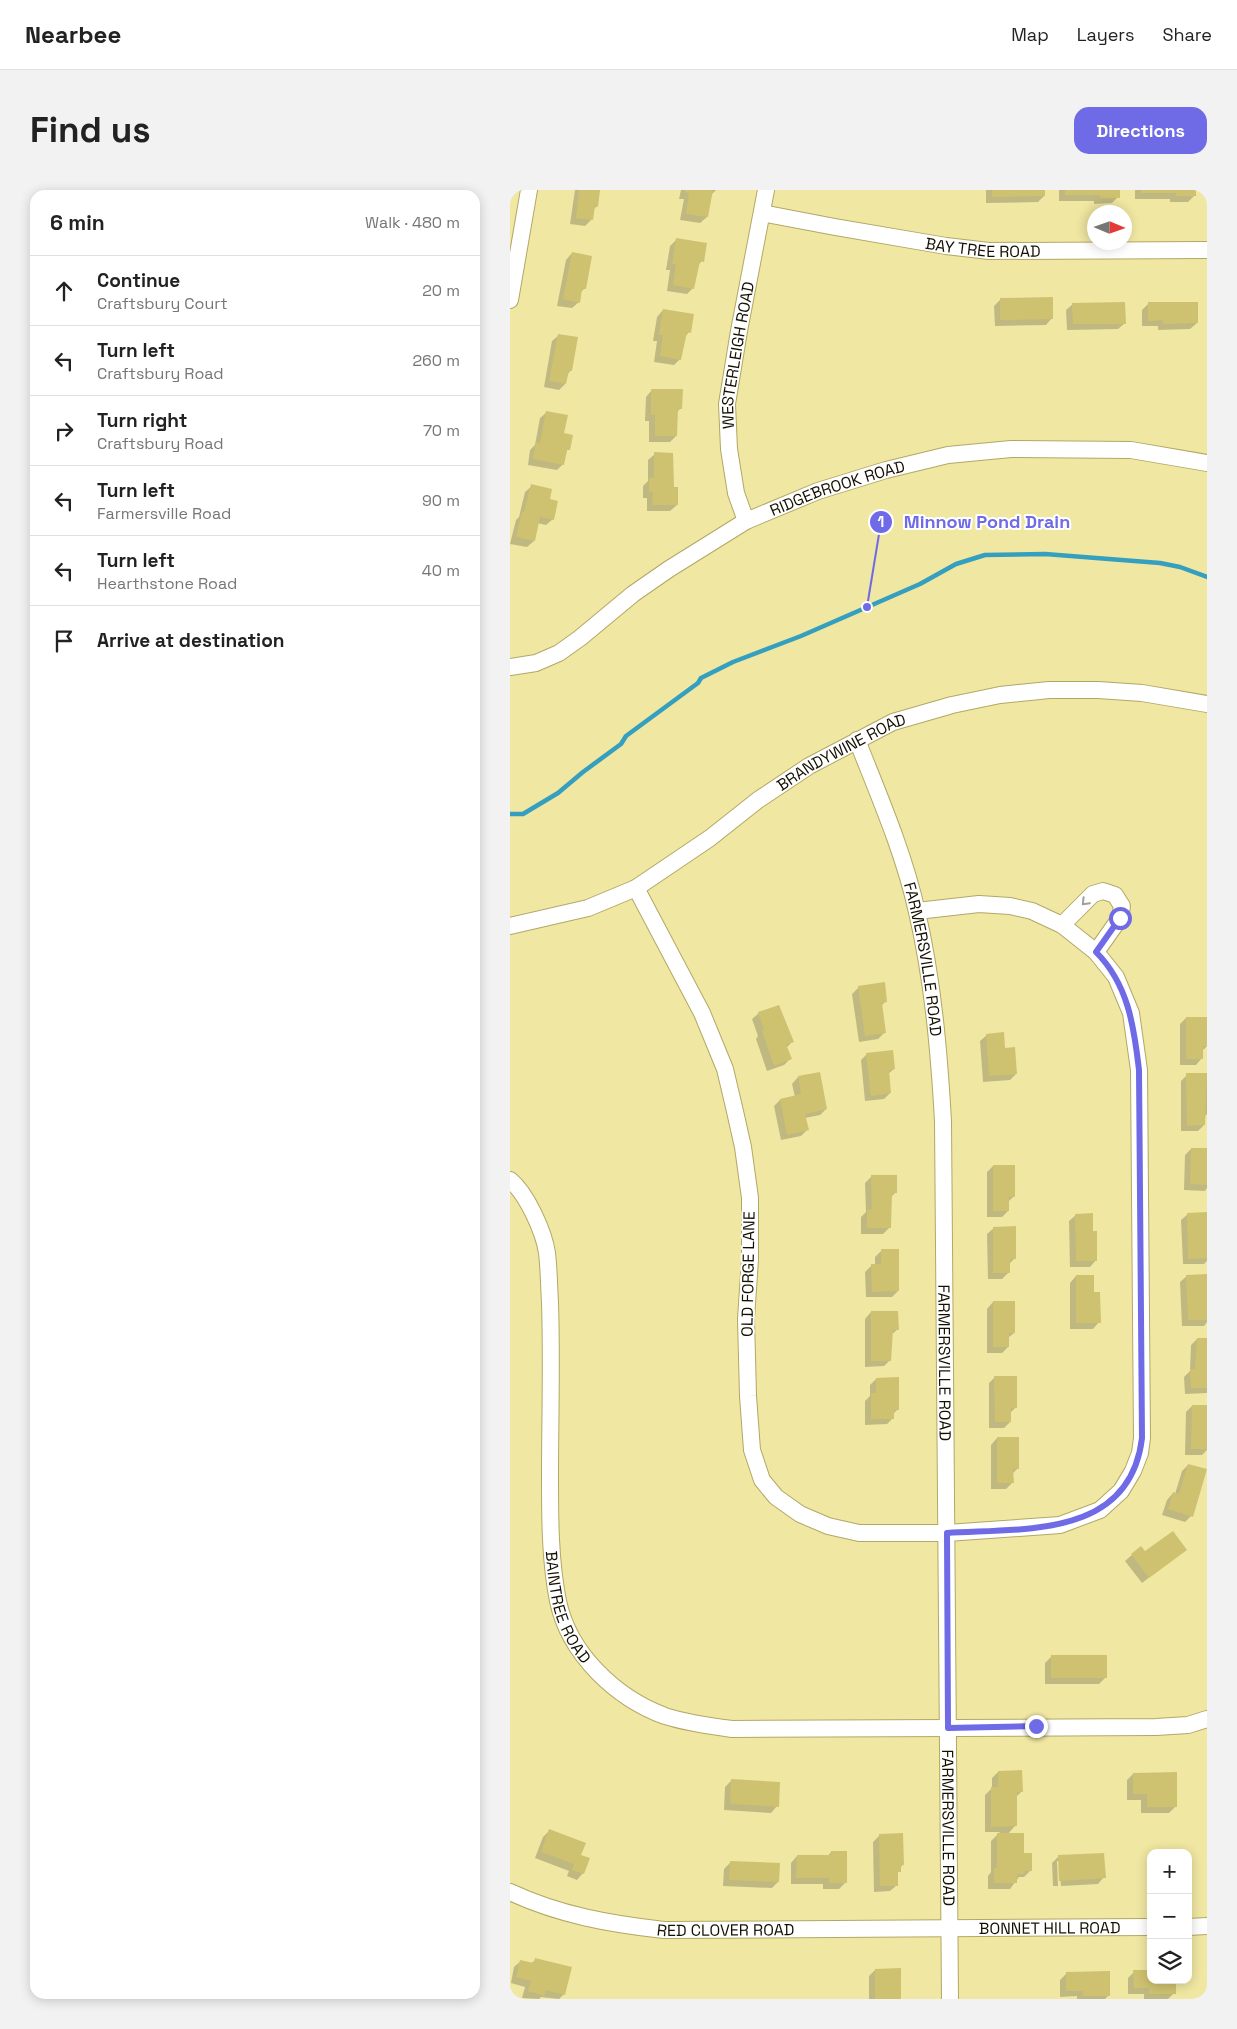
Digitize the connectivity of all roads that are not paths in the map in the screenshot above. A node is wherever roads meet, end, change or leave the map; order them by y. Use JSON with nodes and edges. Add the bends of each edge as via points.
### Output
{"nodes":[{"id":1,"x":529,"y":190,"type":"edge"},
{"id":2,"x":766,"y":190,"type":"edge"},
{"id":3,"x":762,"y":213,"type":"junction"},
{"id":4,"x":1207,"y":250,"type":"edge"},
{"id":5,"x":510,"y":300,"type":"edge"},
{"id":6,"x":1207,"y":463,"type":"edge"},
{"id":7,"x":746,"y":521,"type":"junction"},
{"id":8,"x":510,"y":667,"type":"edge"},
{"id":9,"x":1207,"y":704,"type":"edge"},
{"id":10,"x":857,"y":740,"type":"junction"},
{"id":11,"x":636,"y":888,"type":"junction"},
{"id":12,"x":917,"y":911,"type":"junction"},
{"id":13,"x":1062,"y":925,"type":"junction"},
{"id":14,"x":510,"y":926,"type":"edge"},
{"id":15,"x":1096,"y":952,"type":"junction"},
{"id":16,"x":510,"y":1180,"type":"edge"},
{"id":17,"x":947,"y":1533,"type":"junction"},
{"id":18,"x":1207,"y":1719,"type":"edge"},
{"id":19,"x":948,"y":1728,"type":"junction"},
{"id":20,"x":510,"y":1892,"type":"edge"},
{"id":21,"x":1192,"y":1926,"type":"edge"},
{"id":22,"x":1207,"y":1926,"type":"edge"},
{"id":23,"x":1147,"y":1927,"type":"edge"},
{"id":24,"x":948,"y":1928,"type":"junction"},
{"id":25,"x":950,"y":1999,"type":"edge"}],
"edges":[{"from":1,"to":5,"type":"street"},
{"from":2,"to":3,"type":"street","name":"WESTERLEIGH ROAD"},
{"from":3,"to":4,"type":"street","name":"BAY TREE ROAD","via":[[835,228],[989,251]]},
{"from":3,"to":7,"type":"street","name":"WESTERLEIGH ROAD","via":[[727,404],[729,449],[736,493]]},
{"from":6,"to":7,"type":"street","name":"RIDGEBROOK ROAD","via":[[1130,450],[1011,449],[948,454],[818,491]]},
{"from":7,"to":8,"type":"street","name":"RIDGEBROOK ROAD","via":[[668,569],[559,652],[536,663]]},
{"from":9,"to":10,"type":"street","name":"BRANDYWINE ROAD","via":[[1142,693],[1098,690],[1000,695],[893,722]]},
{"from":10,"to":11,"type":"street","name":"BRANDYWINE ROAD","via":[[809,766],[758,800],[710,838]]},
{"from":10,"to":12,"type":"street","name":"FARMERSVILLE ROAD","via":[[884,809]]},
{"from":11,"to":14,"type":"street","name":"BRANDYWINE ROAD","via":[[588,908]]},
{"from":11,"to":17,"type":"street","name":"OLD FORGE LANE","via":[[702,1013],[725,1069],[743,1147],[750,1198],[746,1319],[748,1396],[752,1450],[762,1480],[776,1497],[800,1514],[828,1526],[858,1533]]},
{"from":12,"to":13,"type":"street","name":"OLD FORGE LANE","via":[[979,904],[1010,906],[1032,911]]},
{"from":12,"to":17,"type":"street","name":"FARMERSVILLE ROAD","via":[[935,1024],[942,1112]]},
{"from":13,"to":15,"type":"street","name":"OLD FORGE LANE"},
{"from":15,"to":13,"type":"street","one_way":true,"via":[[1120,918],[1122,906],[1116,895],[1103,891],[1093,894]]},
{"from":15,"to":17,"type":"street","name":"OLD FORGE LANE","via":[[1116,976],[1131,1013],[1139,1070],[1140,1453],[1121,1491],[1100,1510],[1060,1525]]},
{"from":16,"to":19,"type":"street","name":"BAINTREE ROAD","via":[[528,1204],[546,1252],[553,1565],[558,1603],[584,1657],[631,1698],[664,1715],[701,1726],[732,1729]]},
{"from":17,"to":19,"type":"street","name":"FARMERSVILLE ROAD"},
{"from":18,"to":19,"type":"street","name":"BAINTREE ROAD","via":[[1188,1725],[1156,1727]]},
{"from":19,"to":24,"type":"street","name":"FARMERSVILLE ROAD"},
{"from":20,"to":24,"type":"street","name":"RED CLOVER ROAD","via":[[576,1917],[664,1930]]},
{"from":21,"to":22,"type":"street"},
{"from":23,"to":24,"type":"street","name":"BONNET HILL ROAD"},
{"from":24,"to":25,"type":"street","name":"FARMERSVILLE ROAD"}]}
